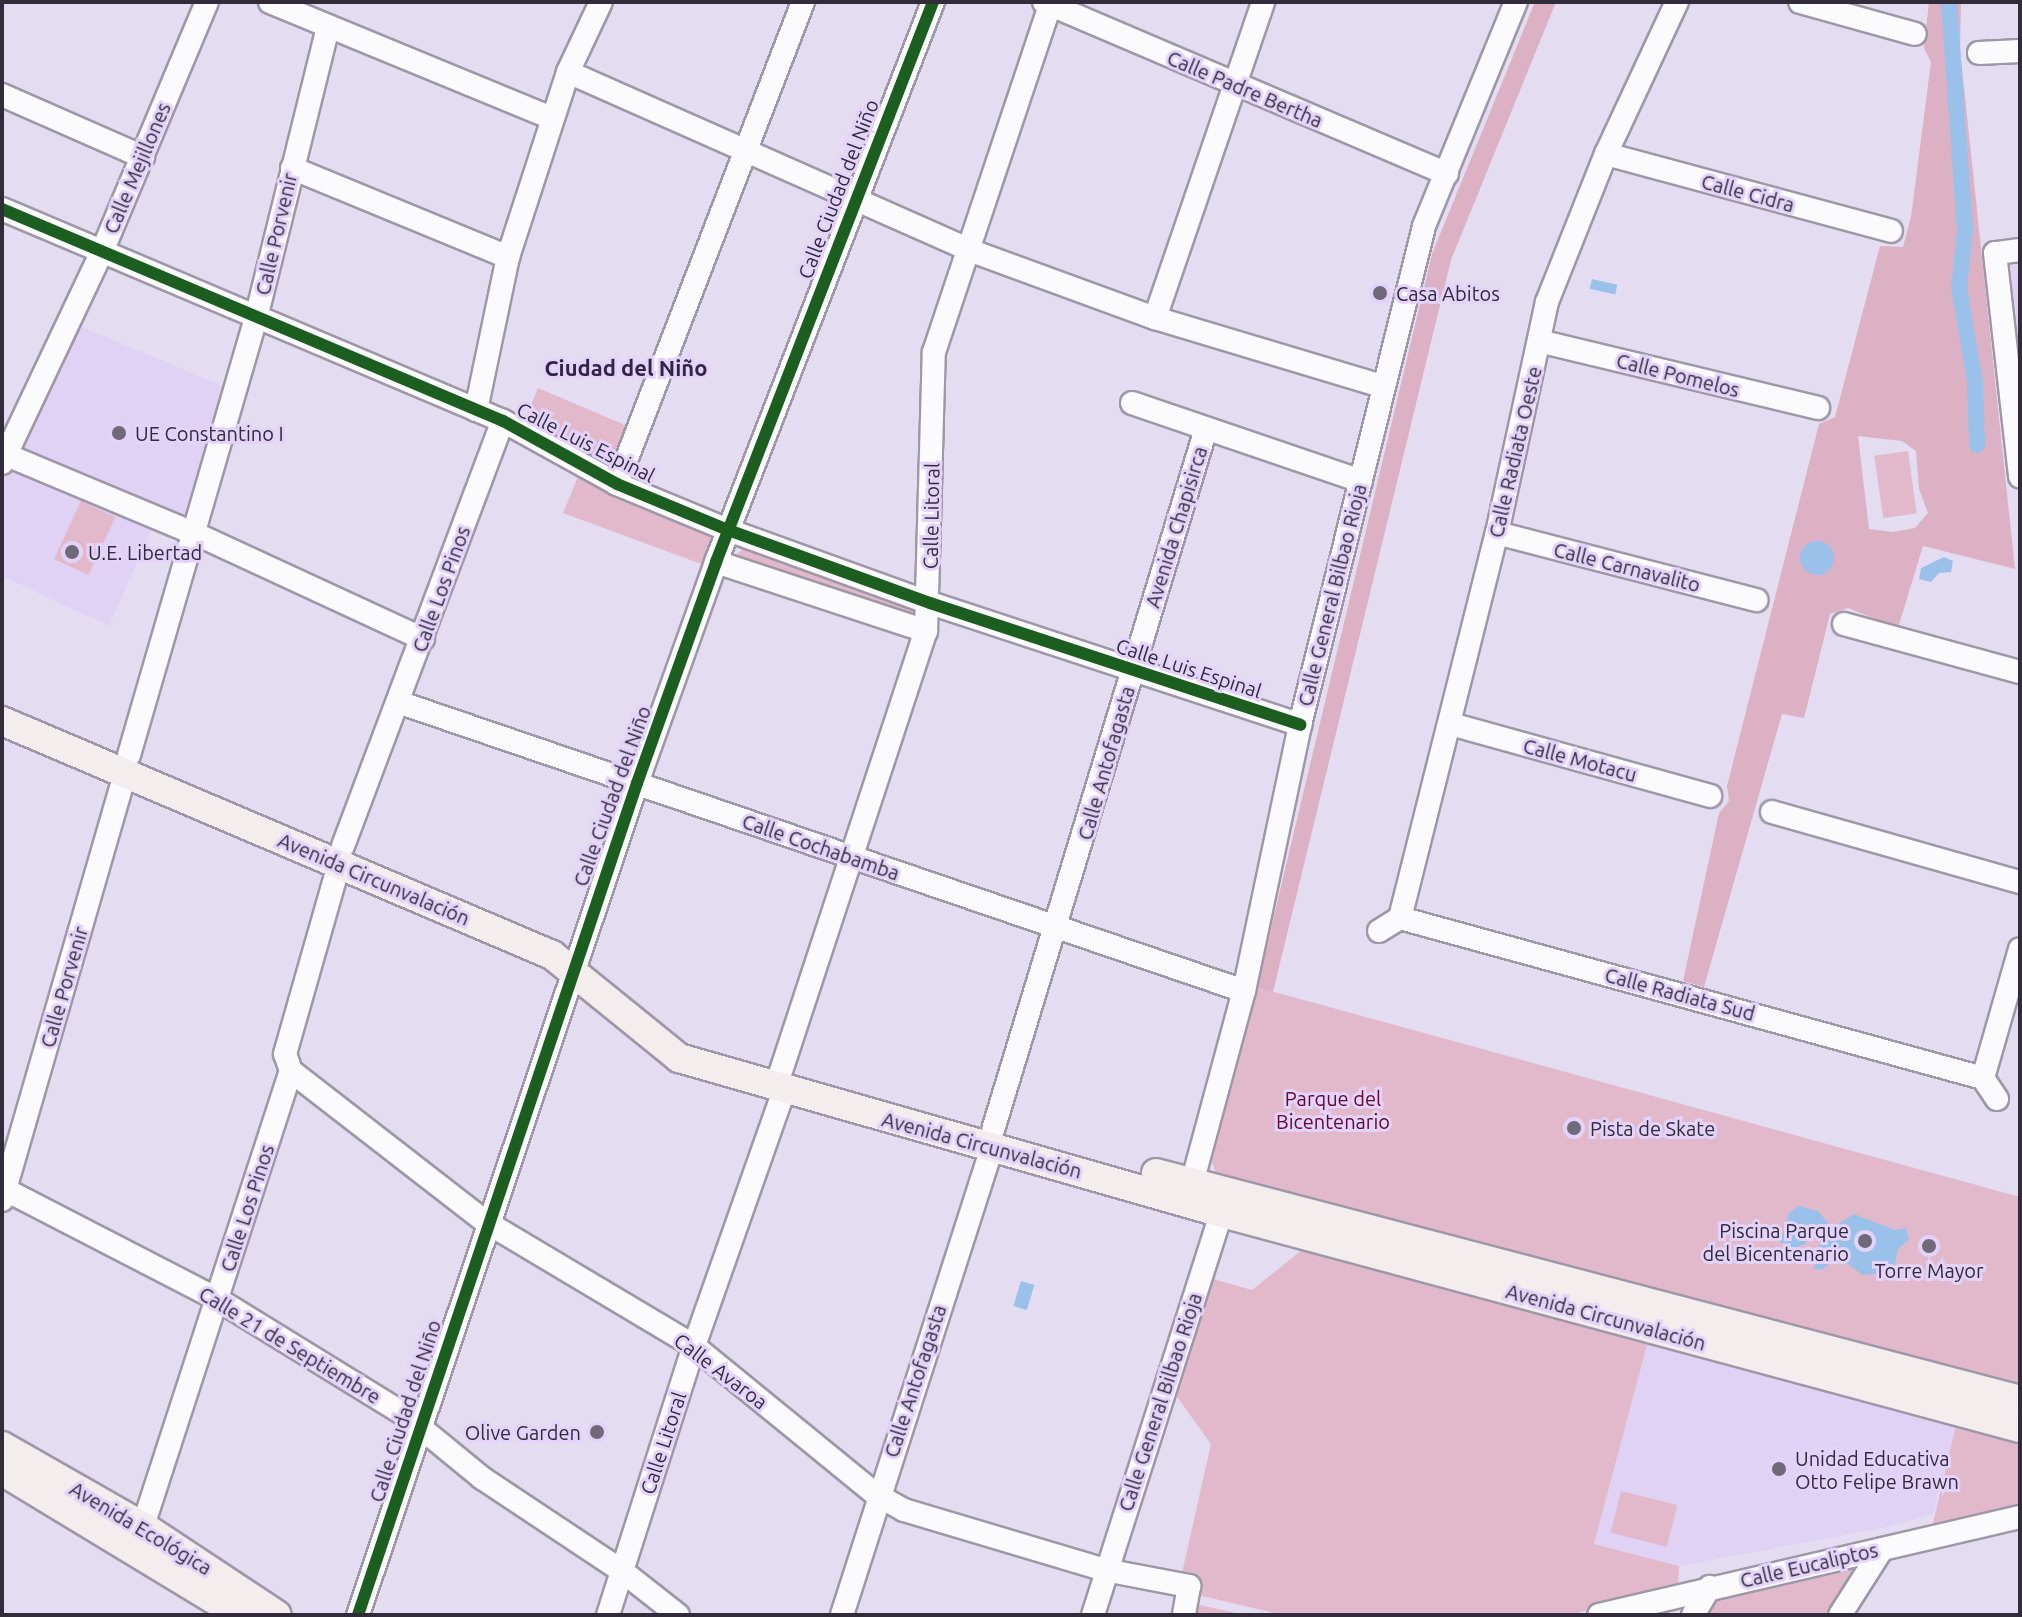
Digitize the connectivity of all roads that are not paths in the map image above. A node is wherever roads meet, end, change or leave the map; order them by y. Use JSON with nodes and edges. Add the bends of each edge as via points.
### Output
{"nodes":[{"id":1,"x":207,"y":2,"type":"edge"},
{"id":2,"x":270,"y":2,"type":"edge"},
{"id":3,"x":601,"y":2,"type":"edge"},
{"id":4,"x":803,"y":2,"type":"edge"},
{"id":5,"x":933,"y":2,"type":"edge"},
{"id":6,"x":1263,"y":2,"type":"edge"},
{"id":7,"x":1516,"y":2,"type":"edge"},
{"id":8,"x":1677,"y":2,"type":"edge"},
{"id":9,"x":1800,"y":2,"type":"edge"},
{"id":10,"x":1047,"y":3,"type":"edge"},
{"id":11,"x":323,"y":17,"type":"edge"},
{"id":12,"x":1915,"y":34,"type":"dead end"},
{"id":13,"x":2020,"y":51,"type":"edge"},
{"id":14,"x":1979,"y":53,"type":"dead end"},
{"id":15,"x":568,"y":72,"type":"junction"},
{"id":16,"x":1235,"y":86,"type":"junction"},
{"id":17,"x":2,"y":95,"type":"edge"},
{"id":18,"x":552,"y":118,"type":"junction"},
{"id":19,"x":745,"y":153,"type":"junction"},
{"id":20,"x":1606,"y":154,"type":"junction"},
{"id":21,"x":143,"y":157,"type":"junction"},
{"id":22,"x":292,"y":168,"type":"junction"},
{"id":23,"x":1447,"y":174,"type":"junction"},
{"id":24,"x":855,"y":199,"type":"junction"},
{"id":25,"x":2,"y":209,"type":"edge"},
{"id":26,"x":1891,"y":231,"type":"dead end"},
{"id":27,"x":969,"y":250,"type":"junction"},
{"id":28,"x":2020,"y":250,"type":"edge"},
{"id":29,"x":101,"y":254,"type":"junction"},
{"id":30,"x":508,"y":257,"type":"junction"},
{"id":31,"x":257,"y":314,"type":"junction"},
{"id":32,"x":1155,"y":318,"type":"junction"},
{"id":33,"x":1539,"y":341,"type":"junction"},
{"id":34,"x":1382,"y":386,"type":"junction"},
{"id":35,"x":1132,"y":403,"type":"dead end"},
{"id":36,"x":1818,"y":408,"type":"dead end"},
{"id":37,"x":476,"y":410,"type":"junction"},
{"id":38,"x":503,"y":421,"type":"junction"},
{"id":39,"x":1206,"y":429,"type":"junction"},
{"id":40,"x":3,"y":457,"type":"edge"},
{"id":41,"x":2020,"y":477,"type":"edge"},
{"id":42,"x":1361,"y":481,"type":"junction"},
{"id":43,"x":617,"y":484,"type":"junction"},
{"id":44,"x":728,"y":530,"type":"junction"},
{"id":45,"x":1497,"y":533,"type":"junction"},
{"id":46,"x":196,"y":534,"type":"junction"},
{"id":47,"x":716,"y":562,"type":"junction"},
{"id":48,"x":1757,"y":600,"type":"dead end"},
{"id":49,"x":930,"y":603,"type":"junction"},
{"id":50,"x":1844,"y":624,"type":"dead end"},
{"id":51,"x":926,"y":631,"type":"junction"},
{"id":52,"x":423,"y":639,"type":"junction"},
{"id":53,"x":1132,"y":671,"type":"junction"},
{"id":54,"x":2020,"y":672,"type":"edge"},
{"id":55,"x":2,"y":702,"type":"edge"},
{"id":56,"x":398,"y":702,"type":"junction"},
{"id":57,"x":2,"y":721,"type":"edge"},
{"id":58,"x":1451,"y":724,"type":"junction"},
{"id":59,"x":1300,"y":725,"type":"junction"},
{"id":60,"x":127,"y":764,"type":"junction"},
{"id":61,"x":637,"y":783,"type":"junction"},
{"id":62,"x":1710,"y":796,"type":"dead end"},
{"id":63,"x":1772,"y":812,"type":"dead end"},
{"id":64,"x":341,"y":855,"type":"junction"},
{"id":65,"x":853,"y":859,"type":"junction"},
{"id":66,"x":2020,"y":882,"type":"edge"},
{"id":67,"x":1400,"y":918,"type":"junction"},
{"id":68,"x":1057,"y":930,"type":"junction"},
{"id":69,"x":1379,"y":931,"type":"dead end"},
{"id":70,"x":2020,"y":949,"type":"edge"},
{"id":71,"x":576,"y":958,"type":"junction"},
{"id":72,"x":1244,"y":991,"type":"junction"},
{"id":73,"x":291,"y":1071,"type":"junction"},
{"id":74,"x":1983,"y":1078,"type":"junction"},
{"id":75,"x":783,"y":1081,"type":"junction"},
{"id":76,"x":1997,"y":1099,"type":"dead end"},
{"id":77,"x":992,"y":1139,"type":"junction"},
{"id":78,"x":1190,"y":1192,"type":"junction"},
{"id":79,"x":3,"y":1193,"type":"edge"},
{"id":80,"x":1225,"y":1201,"type":"junction"},
{"id":81,"x":486,"y":1222,"type":"junction"},
{"id":82,"x":217,"y":1299,"type":"junction"},
{"id":83,"x":694,"y":1346,"type":"junction"},
{"id":84,"x":2020,"y":1400,"type":"edge"},
{"id":85,"x":2020,"y":1428,"type":"edge"},
{"id":86,"x":421,"y":1429,"type":"junction"},
{"id":87,"x":2,"y":1446,"type":"edge"},
{"id":88,"x":2,"y":1471,"type":"edge"},
{"id":89,"x":877,"y":1495,"type":"junction"},
{"id":90,"x":2020,"y":1517,"type":"edge"},
{"id":91,"x":139,"y":1538,"type":"junction"},
{"id":92,"x":1882,"y":1549,"type":"junction"},
{"id":93,"x":1105,"y":1570,"type":"junction"},
{"id":94,"x":622,"y":1571,"type":"junction"},
{"id":95,"x":1710,"y":1587,"type":"junction"},
{"id":96,"x":207,"y":1594,"type":"edge"},
{"id":97,"x":240,"y":1615,"type":"edge"},
{"id":98,"x":277,"y":1615,"type":"edge"},
{"id":99,"x":358,"y":1615,"type":"edge"},
{"id":100,"x":608,"y":1615,"type":"edge"},
{"id":101,"x":678,"y":1615,"type":"edge"},
{"id":102,"x":842,"y":1615,"type":"edge"},
{"id":103,"x":1093,"y":1615,"type":"edge"},
{"id":104,"x":1184,"y":1615,"type":"edge"},
{"id":105,"x":1599,"y":1615,"type":"edge"},
{"id":106,"x":1693,"y":1615,"type":"edge"},
{"id":107,"x":1840,"y":1615,"type":"edge"}],
"edges":[{"from":1,"to":21,"type":"street","name":"Calle Mejillones"},
{"from":2,"to":11,"type":"street"},
{"from":3,"to":15,"type":"street"},
{"from":4,"to":19,"type":"street"},
{"from":5,"to":24,"type":"street","name":"Calle Ciudad del Niño"},
{"from":6,"to":16,"type":"street"},
{"from":7,"to":23,"type":"street","name":"Calle General Bilbao Rioja"},
{"from":8,"to":20,"type":"street","name":"Calle Radiata Oeste"},
{"from":9,"to":12,"type":"street"},
{"from":10,"to":16,"type":"street","name":"Calle Padre Bertha"},
{"from":10,"to":27,"type":"street","name":"Calle Litoral"},
{"from":11,"to":18,"type":"street"},
{"from":11,"to":22,"type":"street","name":"Calle Porvenir"},
{"from":13,"to":14,"type":"street"},
{"from":15,"to":18,"type":"street"},
{"from":15,"to":19,"type":"street"},
{"from":16,"to":23,"type":"street","name":"Calle Padre Bertha"},
{"from":16,"to":32,"type":"street"},
{"from":17,"to":21,"type":"street"},
{"from":18,"to":30,"type":"street"},
{"from":19,"to":24,"type":"street"},
{"from":19,"to":43,"type":"street"},
{"from":20,"to":26,"type":"street","name":"Calle Cidra"},
{"from":20,"to":33,"type":"street","name":"Calle Radiata Oeste","via":[[1547,302]]},
{"from":21,"to":29,"type":"street","name":"Calle Mejillones"},
{"from":22,"to":30,"type":"street"},
{"from":22,"to":31,"type":"street","name":"Calle Porvenir"},
{"from":23,"to":34,"type":"street","name":"Calle General Bilbao Rioja","via":[[1424,226]]},
{"from":24,"to":27,"type":"street"},
{"from":24,"to":44,"type":"street","name":"Calle Ciudad del Niño"},
{"from":25,"to":29,"type":"street","name":"Calle Luis Espinal"},
{"from":27,"to":32,"type":"street"},
{"from":27,"to":49,"type":"street","name":"Calle Litoral","via":[[934,352]]},
{"from":28,"to":41,"type":"street","via":[[1995,253]]},
{"from":29,"to":31,"type":"street","name":"Calle Luis Espinal"},
{"from":29,"to":40,"type":"street","name":"Calle Mejillones"},
{"from":30,"to":37,"type":"street"},
{"from":31,"to":37,"type":"street","name":"Calle Luis Espinal"},
{"from":31,"to":46,"type":"street","name":"Calle Porvenir"},
{"from":32,"to":34,"type":"street"},
{"from":33,"to":36,"type":"street","name":"Calle Pomelos"},
{"from":33,"to":45,"type":"street","name":"Calle Radiata Oeste"},
{"from":34,"to":42,"type":"street","name":"Calle General Bilbao Rioja"},
{"from":35,"to":39,"type":"street"},
{"from":37,"to":38,"type":"street","name":"Calle Luis Espinal"},
{"from":38,"to":43,"type":"street","name":"Calle Luis Espinal"},
{"from":38,"to":52,"type":"street","name":"Calle Los Pinos"},
{"from":39,"to":42,"type":"street"},
{"from":39,"to":53,"type":"street","name":"Avenida Chapisirca"},
{"from":40,"to":46,"type":"street"},
{"from":42,"to":59,"type":"street","name":"Calle General Bilbao Rioja"},
{"from":43,"to":44,"type":"street","name":"Calle Luis Espinal"},
{"from":44,"to":47,"type":"street","name":"Calle Ciudad del Niño"},
{"from":44,"to":49,"type":"street","name":"Calle Luis Espinal"},
{"from":45,"to":48,"type":"street","name":"Calle Carnavalito"},
{"from":45,"to":58,"type":"street","name":"Calle Radiata Oeste"},
{"from":46,"to":52,"type":"street"},
{"from":46,"to":60,"type":"street","name":"Calle Porvenir"},
{"from":47,"to":51,"type":"street"},
{"from":47,"to":61,"type":"street","name":"Calle Ciudad del Niño"},
{"from":49,"to":51,"type":"street","name":"Calle Litoral"},
{"from":49,"to":53,"type":"street","name":"Calle Luis Espinal"},
{"from":50,"to":54,"type":"street"},
{"from":51,"to":65,"type":"street","name":"Calle Litoral"},
{"from":52,"to":56,"type":"street","name":"Calle Los Pinos"},
{"from":53,"to":59,"type":"street","name":"Calle Luis Espinal"},
{"from":53,"to":68,"type":"street","name":"Calle Antofagasta"},
{"from":55,"to":60,"type":"main road","name":"Avenida Circunvalación"},
{"from":56,"to":61,"type":"street","name":"Calle Cochabamba"},
{"from":56,"to":64,"type":"street","name":"Calle Los Pinos"},
{"from":57,"to":60,"type":"main road","name":"Avenida Circunvalación"},
{"from":58,"to":62,"type":"street","name":"Calle Motacu"},
{"from":58,"to":67,"type":"street","name":"Calle Radiata Oeste"},
{"from":59,"to":72,"type":"street","name":"Calle General Bilbao Rioja"},
{"from":60,"to":64,"type":"main road","name":"Avenida Circunvalación"},
{"from":60,"to":79,"type":"street","name":"Calle Porvenir"},
{"from":61,"to":65,"type":"street","name":"Calle Cochabamba"},
{"from":61,"to":71,"type":"street","name":"Calle Ciudad del Niño"},
{"from":63,"to":66,"type":"street"},
{"from":64,"to":71,"type":"main road","name":"Avenida Circunvalación"},
{"from":64,"to":73,"type":"street","name":"Calle Los Pinos","via":[[285,1054]]},
{"from":65,"to":68,"type":"street","name":"Calle Cochabamba"},
{"from":65,"to":75,"type":"street","name":"Calle Litoral"},
{"from":67,"to":69,"type":"street"},
{"from":67,"to":74,"type":"street","name":"Calle Radiata Sud"},
{"from":68,"to":72,"type":"street","name":"Calle Cochabamba"},
{"from":68,"to":77,"type":"street","name":"Calle Antofagasta"},
{"from":70,"to":74,"type":"street"},
{"from":71,"to":75,"type":"main road","name":"Avenida Circunvalación","via":[[679,1058]]},
{"from":71,"to":81,"type":"street","name":"Calle Ciudad del Niño"},
{"from":72,"to":78,"type":"street","name":"Calle General Bilbao Rioja"},
{"from":73,"to":81,"type":"street","name":"Calle Avaroa"},
{"from":73,"to":82,"type":"street","name":"Calle Los Pinos"},
{"from":74,"to":76,"type":"street"},
{"from":75,"to":77,"type":"main road","name":"Avenida Circunvalación"},
{"from":75,"to":83,"type":"street","name":"Calle Litoral"},
{"from":77,"to":78,"type":"main road","name":"Avenida Circunvalación"},
{"from":77,"to":89,"type":"street","name":"Calle Antofagasta"},
{"from":78,"to":80,"type":"main road","name":"Avenida Circunvalación"},
{"from":79,"to":82,"type":"street","name":"Calle 21 de Septiembre"},
{"from":80,"to":84,"type":"main road","name":"Avenida Circunvalación"},
{"from":80,"to":85,"type":"main road","name":"Avenida Circunvalación"},
{"from":80,"to":93,"type":"street","name":"Calle General Bilbao Rioja"},
{"from":81,"to":83,"type":"street","name":"Calle Avaroa"},
{"from":81,"to":86,"type":"street","name":"Calle Ciudad del Niño"},
{"from":82,"to":86,"type":"street","name":"Calle 21 de Septiembre"},
{"from":82,"to":91,"type":"street","name":"Calle Los Pinos"},
{"from":83,"to":89,"type":"street","name":"Calle Avaroa"},
{"from":83,"to":94,"type":"street","name":"Calle Litoral"},
{"from":86,"to":94,"type":"street","name":"Calle 21 de Septiembre","via":[[482,1478]]},
{"from":86,"to":99,"type":"street","name":"Calle Ciudad del Niño"},
{"from":87,"to":91,"type":"main road","name":"Avenida Ecológica"},
{"from":88,"to":91,"type":"main road","name":"Avenida Ecológica"},
{"from":89,"to":93,"type":"street","name":"Calle Avaroa","via":[[904,1510]]},
{"from":89,"to":102,"type":"street","name":"Calle Antofagasta"},
{"from":90,"to":92,"type":"street","name":"Calle Eucaliptos"},
{"from":91,"to":96,"type":"main road","name":"Avenida Ecológica"},
{"from":92,"to":95,"type":"street","name":"Calle Eucaliptos"},
{"from":92,"to":107,"type":"street"},
{"from":93,"to":103,"type":"street","name":"Calle General Bilbao Rioja"},
{"from":93,"to":104,"type":"street","name":"Calle Avaroa","via":[[1189,1586]]},
{"from":94,"to":100,"type":"street","name":"Calle Litoral"},
{"from":94,"to":101,"type":"street","name":"Calle 21 de Septiembre"},
{"from":95,"to":105,"type":"street","name":"Calle Eucaliptos"},
{"from":95,"to":106,"type":"street"},
{"from":96,"to":97,"type":"main road","name":"Avenida Ecológica"},
{"from":96,"to":98,"type":"main road","name":"Avenida Ecológica"}]}
